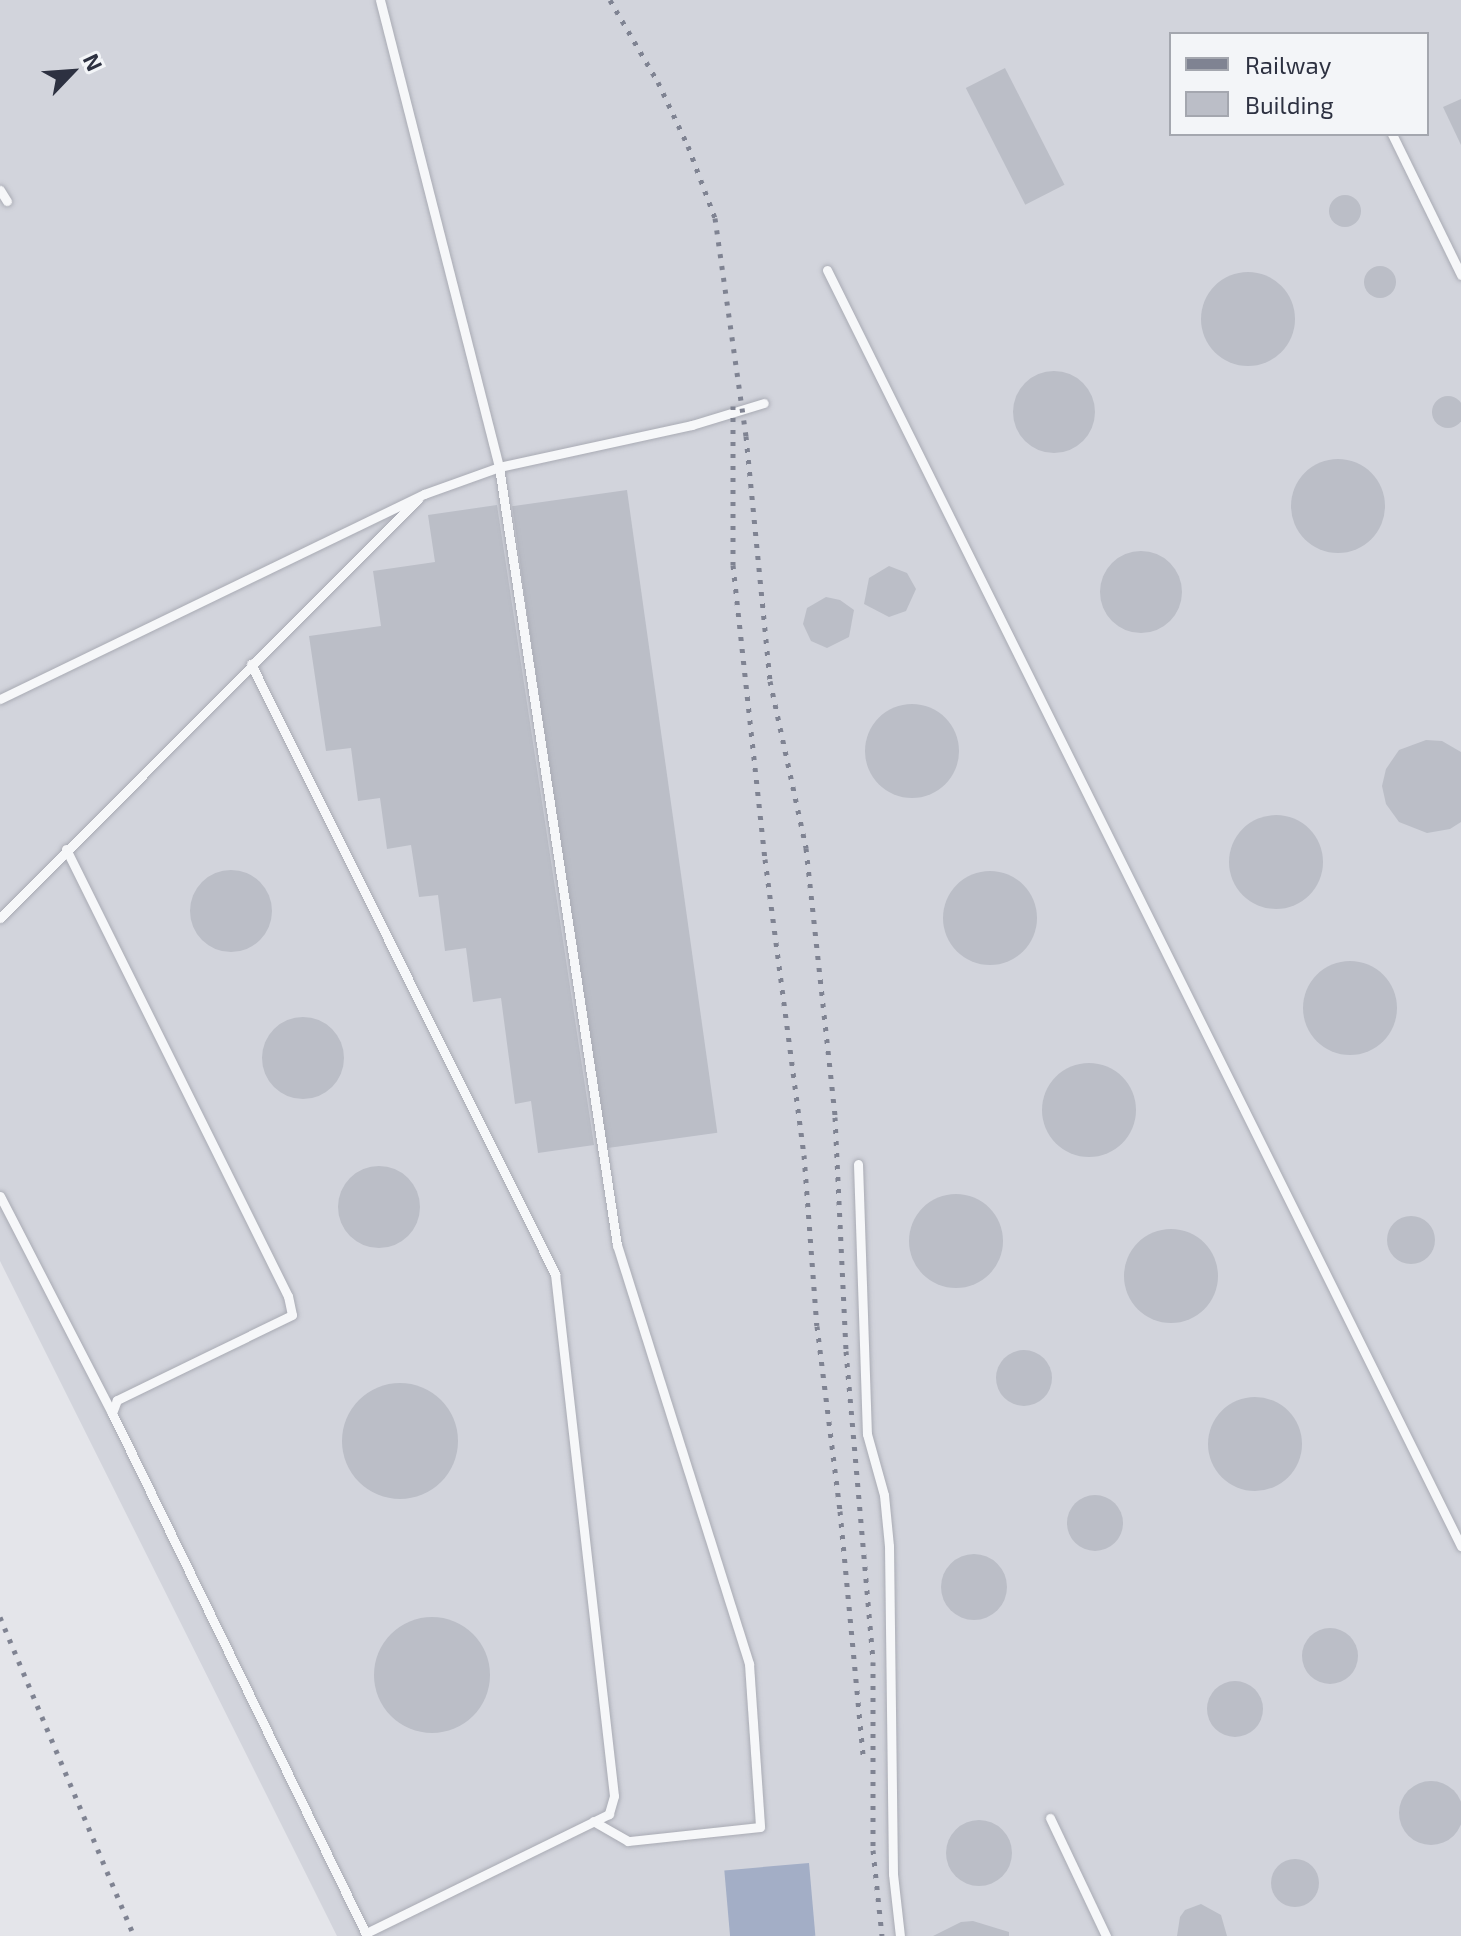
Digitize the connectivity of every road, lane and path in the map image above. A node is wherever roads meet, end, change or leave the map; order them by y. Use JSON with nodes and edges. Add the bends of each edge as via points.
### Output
{"nodes":[{"id":1,"x":380,"y":0,"type":"edge"},
{"id":2,"x":1393,"y":136,"type":"edge"},
{"id":3,"x":0,"y":190,"type":"edge"},
{"id":4,"x":7,"y":201,"type":"dead end"},
{"id":5,"x":827,"y":270,"type":"dead end"},
{"id":6,"x":1461,"y":275,"type":"edge"},
{"id":7,"x":764,"y":403,"type":"dead end"},
{"id":8,"x":499,"y":467,"type":"junction"},
{"id":9,"x":424,"y":494,"type":"junction"},
{"id":10,"x":251,"y":664,"type":"junction"},
{"id":11,"x":0,"y":699,"type":"edge"},
{"id":12,"x":66,"y":849,"type":"junction"},
{"id":13,"x":0,"y":918,"type":"edge"},
{"id":14,"x":858,"y":1164,"type":"dead end"},
{"id":15,"x":0,"y":1196,"type":"edge"},
{"id":16,"x":112,"y":1413,"type":"junction"},
{"id":17,"x":1461,"y":1546,"type":"edge"},
{"id":18,"x":1050,"y":1818,"type":"dead end"},
{"id":19,"x":593,"y":1821,"type":"junction"},
{"id":20,"x":366,"y":1935,"type":"edge"},
{"id":21,"x":900,"y":1936,"type":"edge"},
{"id":22,"x":1106,"y":1936,"type":"edge"}],
"edges":[{"from":1,"to":8,"type":"lane"},
{"from":2,"to":6,"type":"lane"},
{"from":3,"to":4,"type":"lane"},
{"from":5,"to":17,"type":"lane"},
{"from":7,"to":8,"type":"lane","via":[[692,425]]},
{"from":8,"to":9,"type":"lane"},
{"from":8,"to":19,"type":"lane","via":[[617,1245],[749,1664],[760,1827],[628,1841]]},
{"from":9,"to":10,"type":"lane"},
{"from":9,"to":11,"type":"lane"},
{"from":10,"to":12,"type":"lane"},
{"from":10,"to":19,"type":"lane","via":[[555,1274],[614,1796],[609,1814]]},
{"from":12,"to":13,"type":"lane"},
{"from":12,"to":16,"type":"lane","via":[[288,1296],[292,1315],[117,1400]]},
{"from":14,"to":21,"type":"lane","via":[[867,1434],[884,1495],[889,1546],[893,1874]]},
{"from":15,"to":16,"type":"lane"},
{"from":16,"to":20,"type":"lane"},
{"from":18,"to":22,"type":"lane"},
{"from":19,"to":20,"type":"lane"}]}
